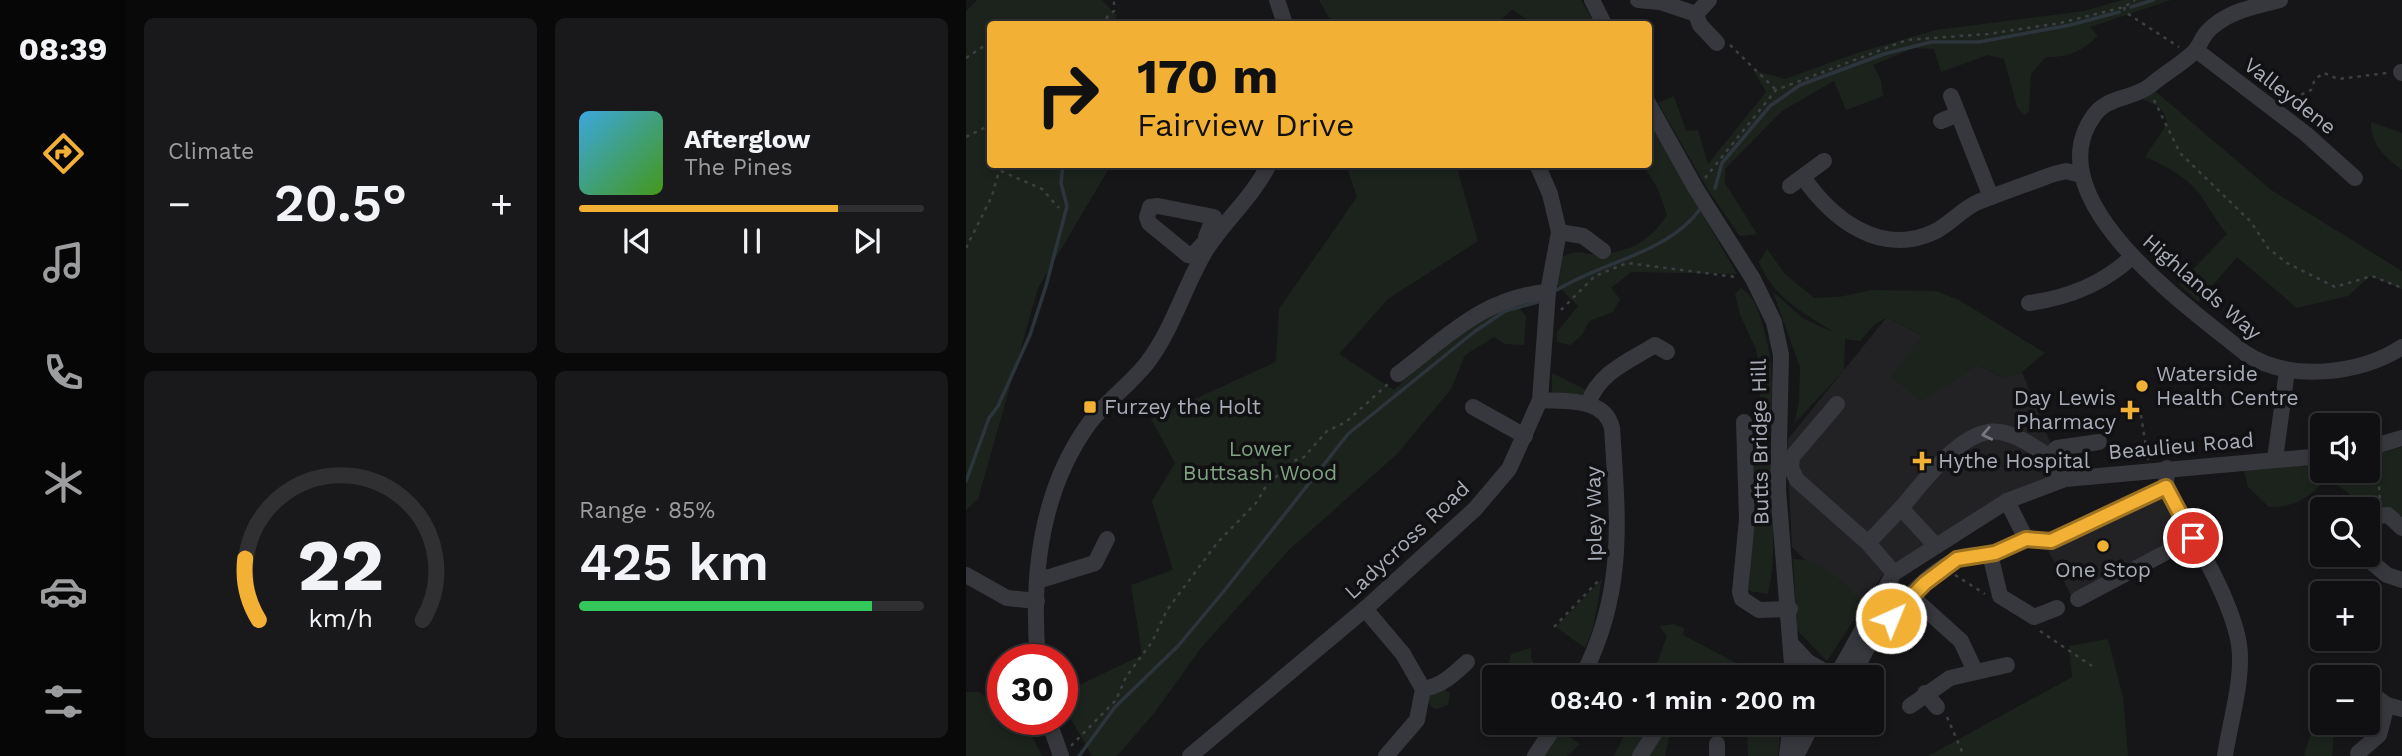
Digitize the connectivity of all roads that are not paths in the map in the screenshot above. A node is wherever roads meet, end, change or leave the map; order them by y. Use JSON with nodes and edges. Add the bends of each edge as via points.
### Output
{"nodes":[{"id":1,"x":1277,"y":0,"type":"edge"},
{"id":2,"x":1592,"y":0,"type":"edge"},
{"id":3,"x":1639,"y":0,"type":"edge"},
{"id":4,"x":1709,"y":0,"type":"edge"},
{"id":5,"x":2280,"y":0,"type":"edge"},
{"id":6,"x":1696,"y":14,"type":"junction"},
{"id":7,"x":1284,"y":21,"type":"edge"},
{"id":8,"x":1602,"y":21,"type":"edge"},
{"id":9,"x":1717,"y":43,"type":"road end"},
{"id":10,"x":2193,"y":53,"type":"junction"},
{"id":11,"x":1951,"y":96,"type":"dead end"},
{"id":12,"x":1652,"y":110,"type":"edge"},
{"id":13,"x":1958,"y":114,"type":"junction"},
{"id":14,"x":1941,"y":121,"type":"dead end"},
{"id":15,"x":1824,"y":161,"type":"dead end"},
{"id":16,"x":1267,"y":168,"type":"edge"},
{"id":17,"x":1539,"y":168,"type":"edge"},
{"id":18,"x":2081,"y":175,"type":"junction"},
{"id":19,"x":2355,"y":178,"type":"dead end"},
{"id":20,"x":1991,"y":197,"type":"junction"},
{"id":21,"x":1559,"y":232,"type":"junction"},
{"id":22,"x":1603,"y":251,"type":"dead end"},
{"id":23,"x":2132,"y":257,"type":"junction"},
{"id":24,"x":1548,"y":292,"type":"junction"},
{"id":25,"x":2046,"y":318,"type":"dead end"},
{"id":26,"x":1659,"y":344,"type":"dead end"},
{"id":27,"x":2402,"y":347,"type":"edge"},
{"id":28,"x":2287,"y":371,"type":"junction"},
{"id":29,"x":1398,"y":374,"type":"road end"},
{"id":30,"x":1540,"y":400,"type":"junction"},
{"id":31,"x":1588,"y":404,"type":"junction"},
{"id":32,"x":1837,"y":404,"type":"dead end"},
{"id":33,"x":1473,"y":407,"type":"dead end"},
{"id":34,"x":1744,"y":422,"type":"dead end"},
{"id":35,"x":1525,"y":436,"type":"junction"},
{"id":36,"x":2402,"y":438,"type":"edge"},
{"id":37,"x":2099,"y":442,"type":"dead end"},
{"id":38,"x":2380,"y":446,"type":"edge"},
{"id":39,"x":2049,"y":456,"type":"junction"},
{"id":40,"x":2310,"y":457,"type":"edge"},
{"id":41,"x":2275,"y":459,"type":"junction"},
{"id":42,"x":2167,"y":468,"type":"junction"},
{"id":43,"x":2059,"y":481,"type":"junction"},
{"id":44,"x":2166,"y":487,"type":"junction"},
{"id":45,"x":2007,"y":502,"type":"junction"},
{"id":46,"x":1901,"y":508,"type":"junction"},
{"id":47,"x":2380,"y":516,"type":"edge"},
{"id":48,"x":2402,"y":528,"type":"edge"},
{"id":49,"x":2193,"y":538,"type":"junction"},
{"id":50,"x":1107,"y":539,"type":"dead end"},
{"id":51,"x":2026,"y":539,"type":"junction"},
{"id":52,"x":1868,"y":543,"type":"junction"},
{"id":53,"x":1936,"y":546,"type":"junction"},
{"id":54,"x":1990,"y":554,"type":"junction"},
{"id":55,"x":2377,"y":567,"type":"edge"},
{"id":56,"x":1894,"y":573,"type":"junction"},
{"id":57,"x":966,"y":575,"type":"edge"},
{"id":58,"x":2402,"y":580,"type":"edge"},
{"id":59,"x":1037,"y":581,"type":"junction"},
{"id":60,"x":1911,"y":596,"type":"junction"},
{"id":61,"x":2078,"y":599,"type":"dead end"},
{"id":62,"x":1037,"y":601,"type":"junction"},
{"id":63,"x":2057,"y":608,"type":"dead end"},
{"id":64,"x":1365,"y":609,"type":"junction"},
{"id":65,"x":1790,"y":609,"type":"junction"},
{"id":66,"x":1038,"y":644,"type":"edge"},
{"id":67,"x":1793,"y":646,"type":"junction"},
{"id":68,"x":1467,"y":662,"type":"dead end"},
{"id":69,"x":1587,"y":665,"type":"edge"},
{"id":70,"x":1793,"y":665,"type":"edge"},
{"id":71,"x":1813,"y":665,"type":"edge"},
{"id":72,"x":1842,"y":665,"type":"edge"},
{"id":73,"x":1859,"y":665,"type":"edge"},
{"id":74,"x":2007,"y":665,"type":"dead end"},
{"id":75,"x":1975,"y":671,"type":"junction"},
{"id":76,"x":1423,"y":690,"type":"junction"},
{"id":77,"x":1925,"y":694,"type":"junction"},
{"id":78,"x":1910,"y":706,"type":"dead end"},
{"id":79,"x":1937,"y":707,"type":"road end"},
{"id":80,"x":2394,"y":707,"type":"edge"},
{"id":81,"x":1055,"y":735,"type":"edge"},
{"id":82,"x":1549,"y":735,"type":"edge"},
{"id":83,"x":1653,"y":735,"type":"edge"},
{"id":84,"x":1790,"y":735,"type":"edge"},
{"id":85,"x":1807,"y":735,"type":"edge"},
{"id":86,"x":2358,"y":753,"type":"dead end"},
{"id":87,"x":1063,"y":754,"type":"edge"},
{"id":88,"x":1190,"y":756,"type":"edge"},
{"id":89,"x":1386,"y":756,"type":"edge"},
{"id":90,"x":1535,"y":756,"type":"edge"},
{"id":91,"x":1640,"y":756,"type":"edge"},
{"id":92,"x":1787,"y":756,"type":"edge"},
{"id":93,"x":1796,"y":756,"type":"edge"},
{"id":94,"x":2225,"y":756,"type":"edge"}],
"edges":[{"from":1,"to":7,"type":"street"},
{"from":2,"to":8,"type":"street"},
{"from":3,"to":6,"type":"street"},
{"from":4,"to":6,"type":"street"},
{"from":5,"to":10,"type":"street","name":"Highlands Way","via":[[2230,14],[2207,32]]},
{"from":6,"to":9,"type":"street"},
{"from":10,"to":18,"type":"street","name":"Highlands Way","via":[[2146,89],[2108,103],[2095,114],[2083,138]]},
{"from":10,"to":19,"type":"street","name":"Valleydene","via":[[2306,134]]},
{"from":11,"to":13,"type":"street"},
{"from":12,"to":65,"type":"street","name":"Butts Bridge Hill","via":[[1754,279],[1774,323],[1781,355],[1778,489]]},
{"from":13,"to":14,"type":"street"},
{"from":13,"to":20,"type":"street"},
{"from":15,"to":20,"type":"street","via":[[1797,181],[1837,218],[1879,237],[1932,233]]},
{"from":16,"to":59,"type":"street","via":[[1206,245],[1153,355],[1096,416],[1067,459],[1045,522]]},
{"from":17,"to":21,"type":"street"},
{"from":18,"to":20,"type":"street","via":[[2060,172]]},
{"from":18,"to":23,"type":"street","name":"Highlands Way","via":[[2089,197]]},
{"from":21,"to":22,"type":"street","via":[[1583,236]]},
{"from":21,"to":24,"type":"street","name":"Ladycross Road"},
{"from":23,"to":25,"type":"street","via":[[2103,281],[2036,302]]},
{"from":23,"to":28,"type":"street","name":"Highlands Way","via":[[2245,354]]},
{"from":24,"to":29,"type":"street","via":[[1518,294],[1483,310]]},
{"from":24,"to":30,"type":"street","name":"Ladycross Road"},
{"from":26,"to":31,"type":"street","via":[[1606,376]]},
{"from":27,"to":28,"type":"street","name":"Highlands Way","via":[[2361,365]]},
{"from":28,"to":41,"type":"street"},
{"from":30,"to":31,"type":"street"},
{"from":30,"to":35,"type":"street","name":"Ladycross Road"},
{"from":31,"to":69,"type":"street","name":"Ipley Way","via":[[1605,412],[1612,428],[1616,566],[1603,631]]},
{"from":32,"to":52,"type":"street","via":[[1792,457],[1791,468],[1797,480]]},
{"from":33,"to":35,"type":"street"},
{"from":34,"to":65,"type":"street","via":[[1747,519],[1740,593],[1759,610]]},
{"from":35,"to":64,"type":"street","name":"Ladycross Road","via":[[1509,469],[1475,509]]},
{"from":36,"to":38,"type":"street"},
{"from":37,"to":39,"type":"street","via":[[2057,448]]},
{"from":39,"to":43,"type":"street"},
{"from":39,"to":46,"type":"street","one_way":true,"via":[[2008,434],[1982,433],[1945,458]]},
{"from":40,"to":41,"type":"street","name":"Beaulieu Road"},
{"from":41,"to":42,"type":"street","name":"Beaulieu Road"},
{"from":42,"to":43,"type":"street","name":"Beaulieu Road"},
{"from":42,"to":44,"type":"street"},
{"from":43,"to":45,"type":"street","name":"Beaulieu Road"},
{"from":44,"to":49,"type":"street"},
{"from":44,"to":51,"type":"street","via":[[2063,537]]},
{"from":45,"to":51,"type":"street"},
{"from":45,"to":53,"type":"street","name":"Beaulieu Road"},
{"from":46,"to":52,"type":"street"},
{"from":46,"to":53,"type":"street"},
{"from":47,"to":48,"type":"street","via":[[2395,518]]},
{"from":49,"to":61,"type":"street"},
{"from":49,"to":94,"type":"street","via":[[2231,614],[2239,645]]},
{"from":50,"to":59,"type":"street","via":[[1095,563]]},
{"from":51,"to":54,"type":"street"},
{"from":52,"to":56,"type":"street"},
{"from":53,"to":56,"type":"street","name":"Beaulieu Road"},
{"from":54,"to":60,"type":"street","via":[[1957,559]]},
{"from":54,"to":63,"type":"street","via":[[2000,596],[2034,617]]},
{"from":55,"to":58,"type":"street"},
{"from":56,"to":72,"type":"street","name":"Beaulieu Road"},
{"from":57,"to":62,"type":"street","via":[[1007,598]]},
{"from":59,"to":62,"type":"street"},
{"from":60,"to":73,"type":"street","via":[[1867,648]]},
{"from":60,"to":75,"type":"street","via":[[1961,642]]},
{"from":62,"to":66,"type":"street"},
{"from":64,"to":76,"type":"street","via":[[1403,654]]},
{"from":64,"to":88,"type":"street","name":"Ladycross Road"},
{"from":65,"to":67,"type":"street","name":"Butts Bridge Hill"},
{"from":67,"to":70,"type":"street","name":"Butts Bridge Hill"},
{"from":67,"to":71,"type":"street"},
{"from":68,"to":76,"type":"street","via":[[1451,678]]},
{"from":74,"to":75,"type":"street"},
{"from":75,"to":77,"type":"street","via":[[1950,678]]},
{"from":76,"to":89,"type":"street","via":[[1417,720]]},
{"from":77,"to":78,"type":"street"},
{"from":77,"to":79,"type":"street"},
{"from":80,"to":86,"type":"street","via":[[2379,735]]},
{"from":81,"to":87,"type":"street"},
{"from":82,"to":90,"type":"street"},
{"from":83,"to":91,"type":"street"},
{"from":84,"to":92,"type":"street"},
{"from":85,"to":93,"type":"street"}]}
